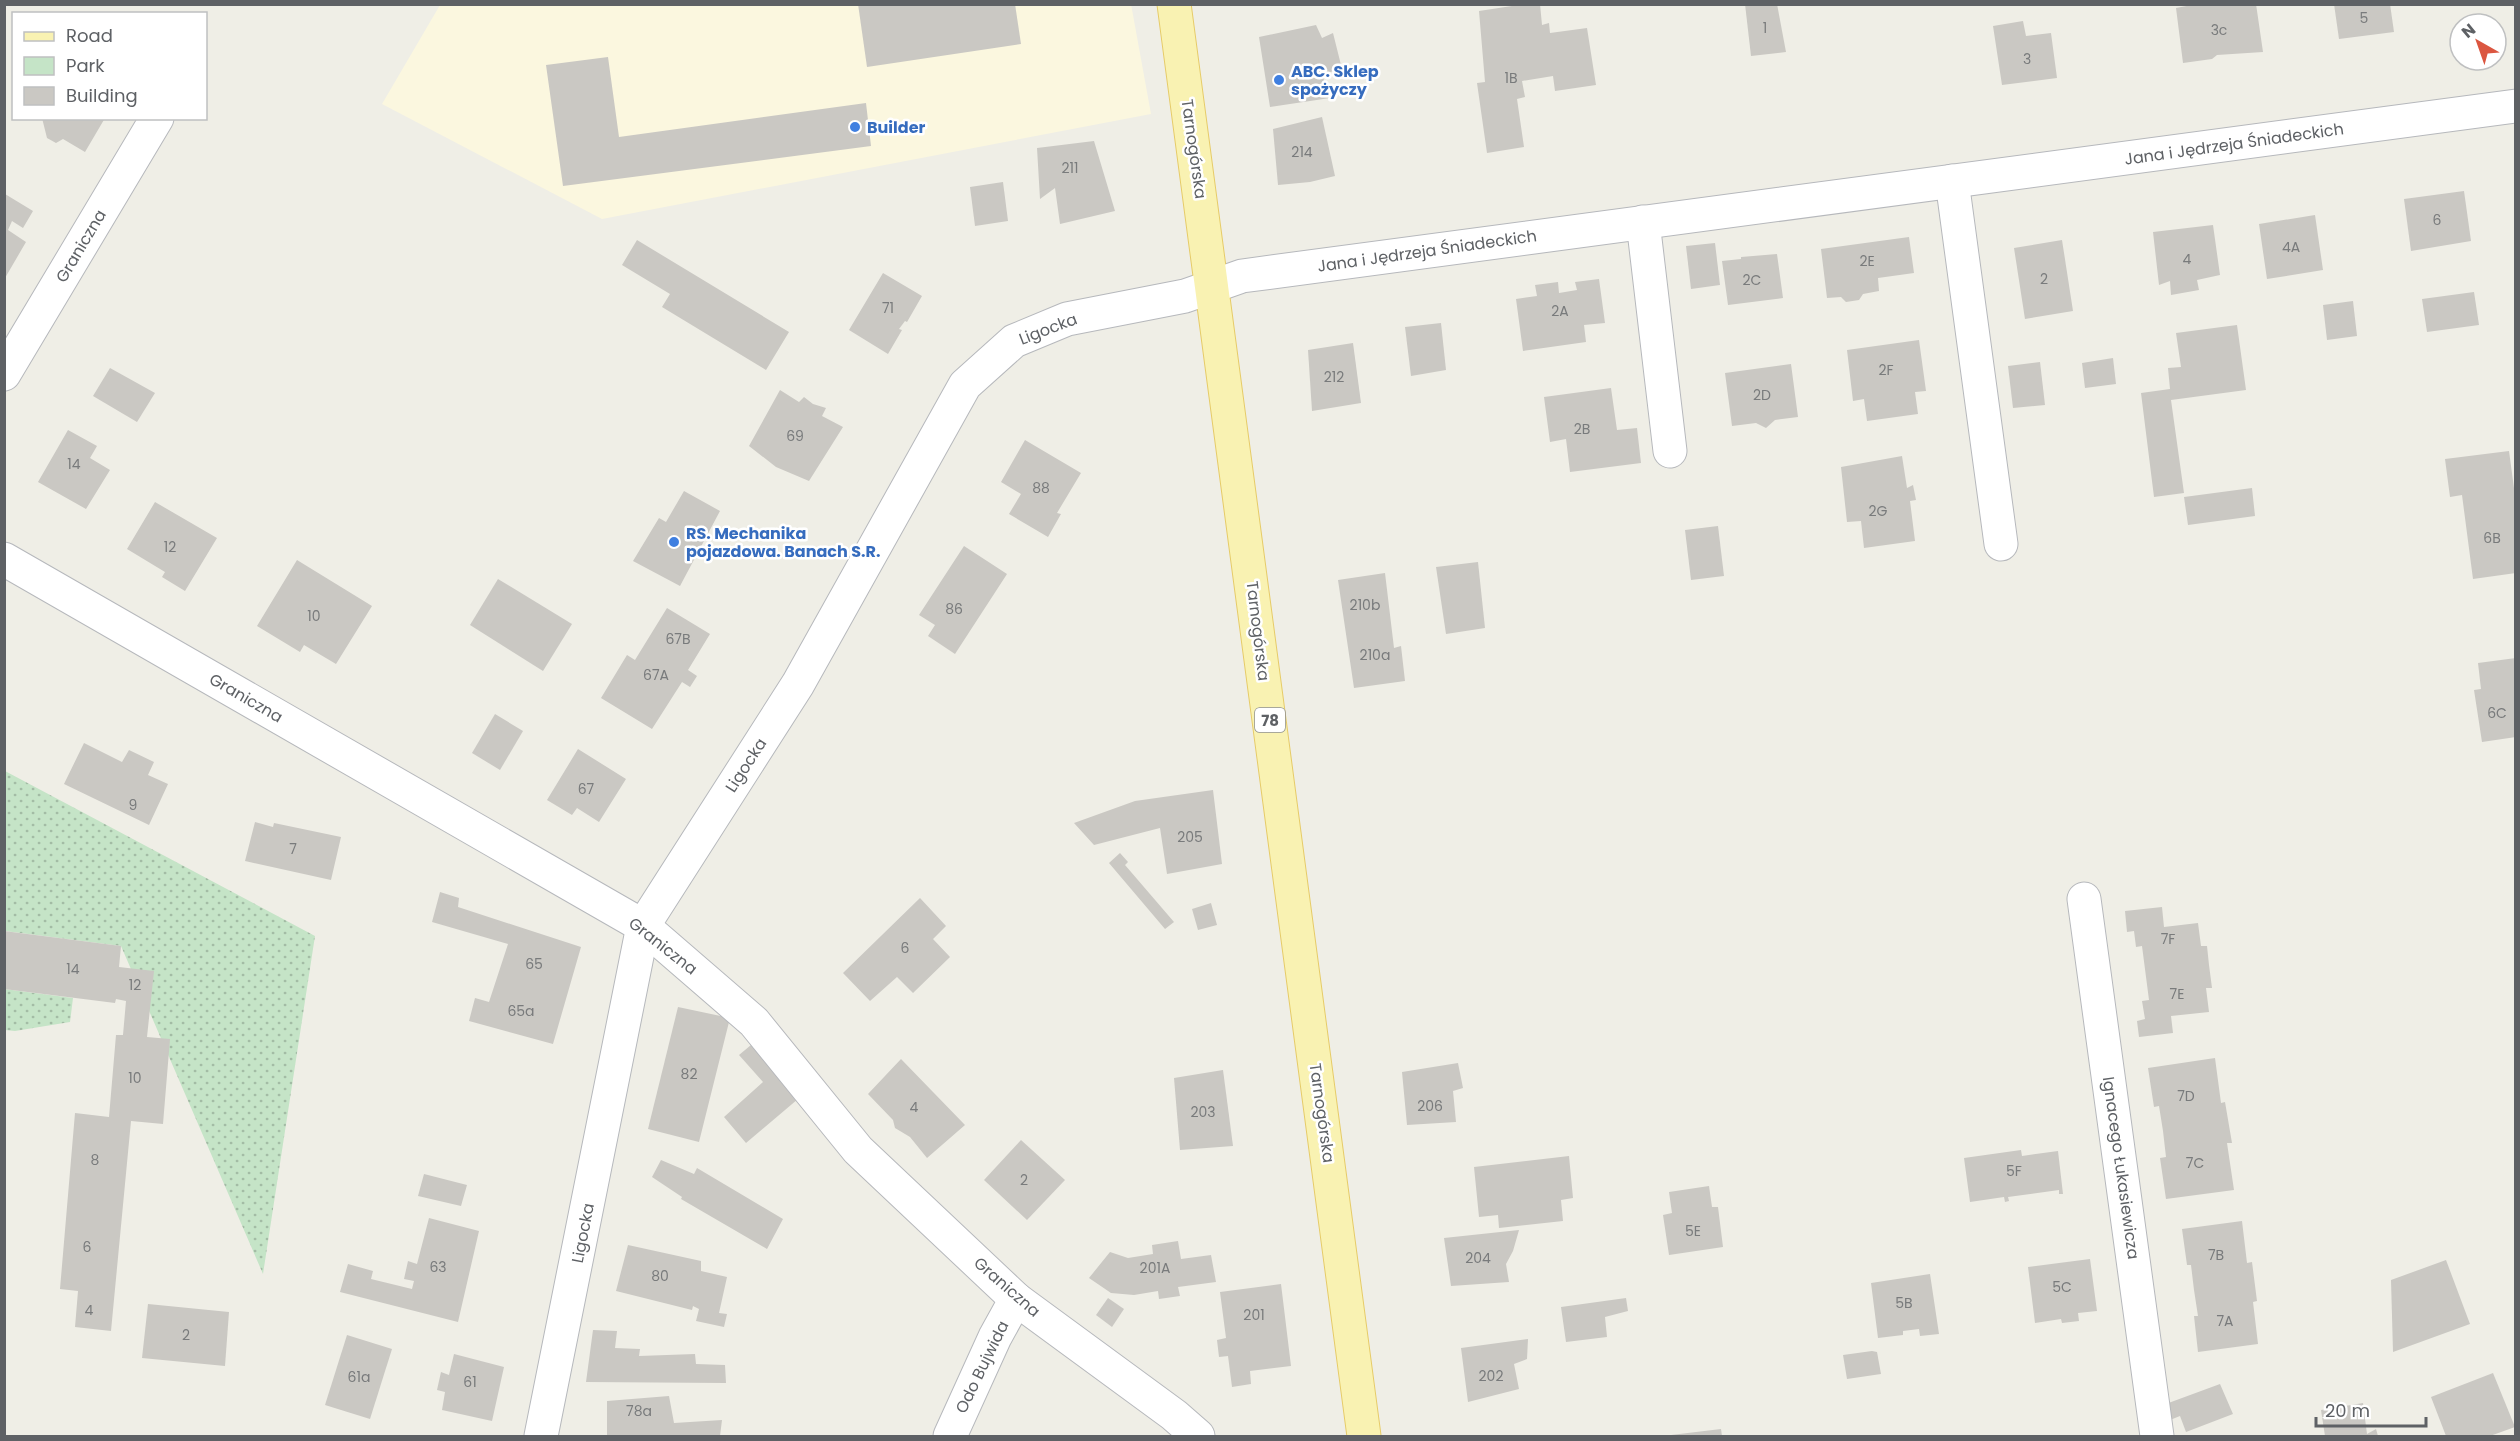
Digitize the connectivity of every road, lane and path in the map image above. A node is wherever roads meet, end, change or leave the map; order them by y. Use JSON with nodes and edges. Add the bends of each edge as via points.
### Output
{"nodes":[{"id":1,"x":1174,"y":4,"type":"edge"},
{"id":2,"x":2516,"y":106,"type":"edge"},
{"id":3,"x":157,"y":120,"type":"edge"},
{"id":4,"x":1952,"y":181,"type":"junction"},
{"id":5,"x":1643,"y":222,"type":"junction"},
{"id":6,"x":1213,"y":286,"type":"junction"},
{"id":7,"x":4,"y":374,"type":"edge"},
{"id":8,"x":1670,"y":451,"type":"dead end"},
{"id":9,"x":2001,"y":543,"type":"dead end"},
{"id":10,"x":4,"y":559,"type":"edge"},
{"id":11,"x":2084,"y":899,"type":"dead end"},
{"id":12,"x":643,"y":926,"type":"junction"},
{"id":13,"x":1016,"y":1299,"type":"junction"},
{"id":14,"x":542,"y":1437,"type":"edge"},
{"id":15,"x":950,"y":1437,"type":"edge"},
{"id":16,"x":1198,"y":1437,"type":"edge"},
{"id":17,"x":1364,"y":1437,"type":"edge"},
{"id":18,"x":2157,"y":1437,"type":"edge"}],
"edges":[{"from":1,"to":6,"type":"main road","name":"Tarnogórska","number":"78"},
{"from":2,"to":4,"type":"street","name":"Jana i Jędrzeja Śniadeckich"},
{"from":3,"to":7,"type":"street","name":"Graniczna"},
{"from":4,"to":5,"type":"street","name":"Jana i Jędrzeja Śniadeckich"},
{"from":4,"to":9,"type":"street"},
{"from":5,"to":6,"type":"street","name":"Jana i Jędrzeja Śniadeckich","via":[[1242,276]]},
{"from":5,"to":8,"type":"street"},
{"from":6,"to":12,"type":"street","name":"Ligocka","via":[[1185,297],[1067,319],[1014,341],[965,385],[798,684]]},
{"from":6,"to":17,"type":"main road","name":"Tarnogórska","number":"78"},
{"from":10,"to":12,"type":"street","name":"Graniczna"},
{"from":11,"to":18,"type":"street","name":"Ignacego Łukasiewicza"},
{"from":12,"to":13,"type":"street","name":"Graniczna","via":[[754,1022],[858,1150]]},
{"from":12,"to":14,"type":"street","name":"Ligocka"},
{"from":13,"to":15,"type":"street","name":"Odo Bujwida"},
{"from":13,"to":16,"type":"street","name":"Graniczna","via":[[1174,1415]]}]}
